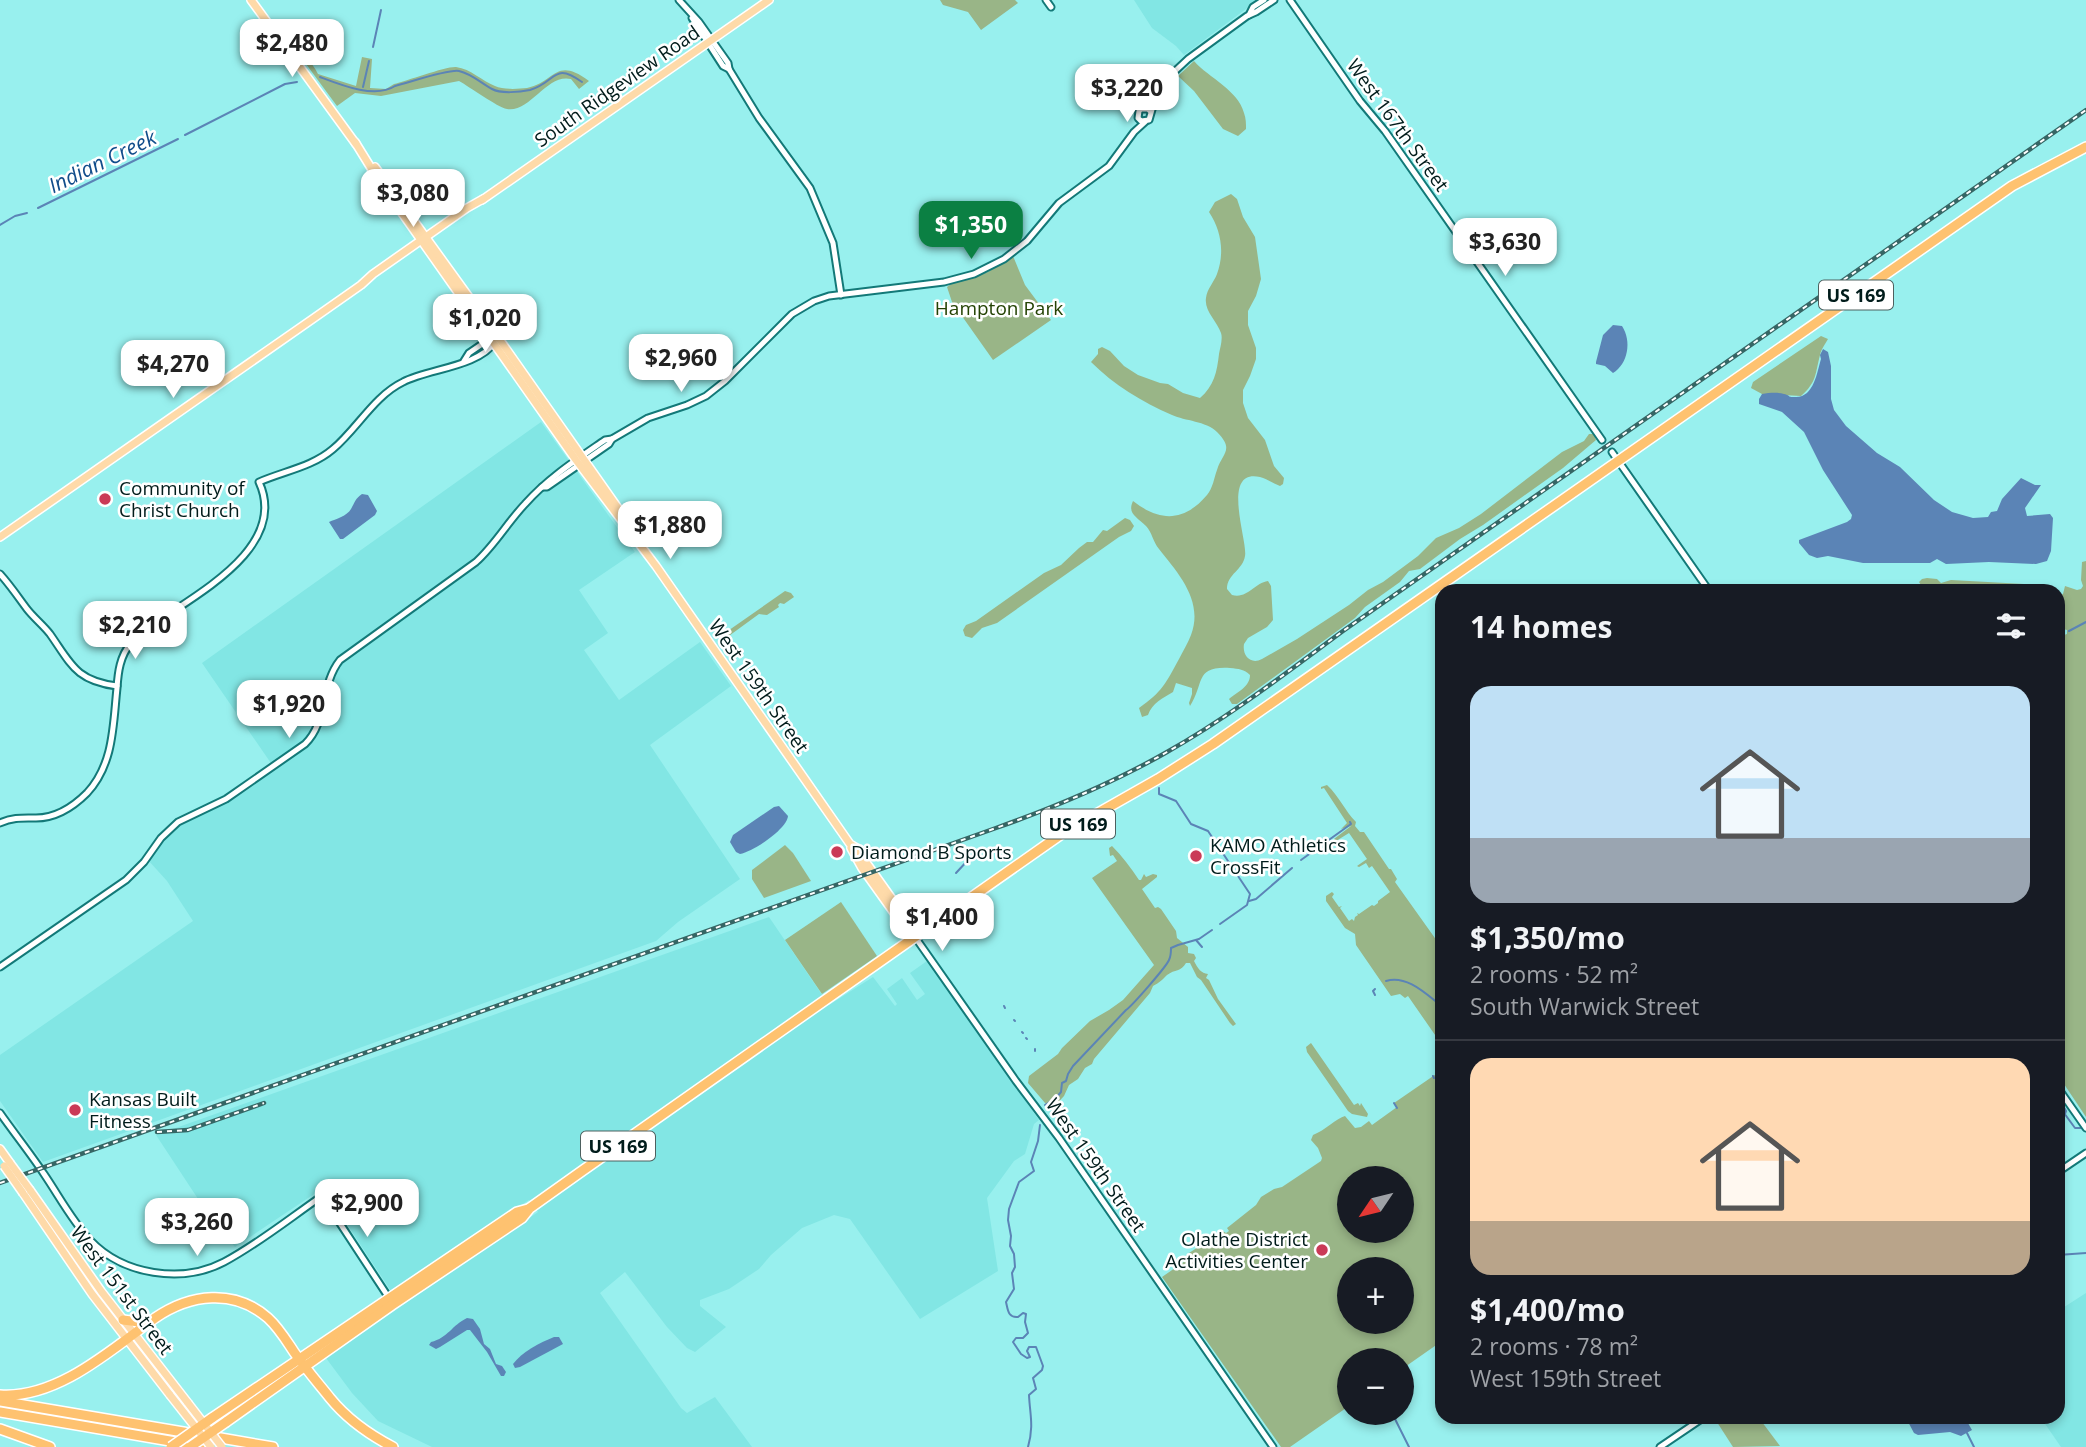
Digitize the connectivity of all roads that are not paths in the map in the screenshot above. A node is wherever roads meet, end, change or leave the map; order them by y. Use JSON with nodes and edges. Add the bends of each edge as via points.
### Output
{"nodes":[{"id":1,"x":251,"y":0,"type":"edge"},
{"id":2,"x":679,"y":0,"type":"edge"},
{"id":3,"x":769,"y":0,"type":"edge"},
{"id":4,"x":1046,"y":0,"type":"edge"},
{"id":5,"x":1264,"y":0,"type":"edge"},
{"id":6,"x":1274,"y":0,"type":"edge"},
{"id":7,"x":1290,"y":0,"type":"edge"},
{"id":8,"x":1051,"y":7,"type":"dead end"},
{"id":9,"x":1249,"y":15,"type":"junction"},
{"id":10,"x":710,"y":41,"type":"junction"},
{"id":11,"x":1156,"y":96,"type":"junction"},
{"id":12,"x":1144,"y":108,"type":"junction"},
{"id":13,"x":1151,"y":112,"type":"junction"},
{"id":14,"x":1138,"y":118,"type":"junction"},
{"id":15,"x":1145,"y":122,"type":"junction"},
{"id":16,"x":1134,"y":132,"type":"junction"},
{"id":17,"x":2086,"y":150,"type":"edge"},
{"id":18,"x":425,"y":240,"type":"junction"},
{"id":19,"x":841,"y":295,"type":"junction"},
{"id":20,"x":494,"y":339,"type":"junction"},
{"id":21,"x":1602,"y":440,"type":"dead end"},
{"id":22,"x":1612,"y":452,"type":"dead end"},
{"id":23,"x":581,"y":460,"type":"junction"},
{"id":24,"x":1618,"y":461,"type":"junction"},
{"id":25,"x":0,"y":537,"type":"edge"},
{"id":26,"x":0,"y":573,"type":"edge"},
{"id":27,"x":1442,"y":584,"type":"edge"},
{"id":28,"x":1704,"y":584,"type":"edge"},
{"id":29,"x":1435,"y":589,"type":"edge"},
{"id":30,"x":117,"y":686,"type":"junction"},
{"id":31,"x":0,"y":823,"type":"edge"},
{"id":32,"x":915,"y":937,"type":"junction"},
{"id":33,"x":0,"y":967,"type":"edge"},
{"id":34,"x":2065,"y":1098,"type":"edge"},
{"id":35,"x":0,"y":1113,"type":"edge"},
{"id":36,"x":2086,"y":1128,"type":"edge"},
{"id":37,"x":0,"y":1149,"type":"edge"},
{"id":38,"x":2086,"y":1153,"type":"edge"},
{"id":39,"x":4,"y":1163,"type":"edge"},
{"id":40,"x":2065,"y":1167,"type":"edge"},
{"id":41,"x":26,"y":1191,"type":"junction"},
{"id":42,"x":530,"y":1208,"type":"junction"},
{"id":43,"x":389,"y":1298,"type":"junction"},
{"id":44,"x":123,"y":1321,"type":"junction"},
{"id":45,"x":149,"y":1323,"type":"junction"},
{"id":46,"x":132,"y":1337,"type":"junction"},
{"id":47,"x":288,"y":1346,"type":"junction"},
{"id":48,"x":317,"y":1347,"type":"junction"},
{"id":49,"x":300,"y":1362,"type":"junction"},
{"id":50,"x":283,"y":1370,"type":"junction"},
{"id":51,"x":0,"y":1395,"type":"edge"},
{"id":52,"x":0,"y":1401,"type":"edge"},
{"id":53,"x":0,"y":1412,"type":"edge"},
{"id":54,"x":1694,"y":1424,"type":"edge"},
{"id":55,"x":0,"y":1429,"type":"edge"},
{"id":56,"x":50,"y":1447,"type":"edge"},
{"id":57,"x":172,"y":1447,"type":"edge"},
{"id":58,"x":190,"y":1447,"type":"edge"},
{"id":59,"x":205,"y":1447,"type":"edge"},
{"id":60,"x":211,"y":1447,"type":"edge"},
{"id":61,"x":222,"y":1447,"type":"edge"},
{"id":62,"x":273,"y":1447,"type":"edge"},
{"id":63,"x":393,"y":1447,"type":"edge"},
{"id":64,"x":1273,"y":1447,"type":"edge"},
{"id":65,"x":1660,"y":1447,"type":"edge"}],
"edges":[{"from":1,"to":18,"type":"main road","name":"West 159th Street"},
{"from":2,"to":10,"type":"street"},
{"from":3,"to":10,"type":"main road","name":"South Ridgeview Road"},
{"from":4,"to":8,"type":"street"},
{"from":5,"to":9,"type":"street"},
{"from":6,"to":9,"type":"street"},
{"from":7,"to":21,"type":"street","name":"West 167th Street"},
{"from":9,"to":11,"type":"street","via":[[1188,59]]},
{"from":10,"to":18,"type":"main road","name":"South Ridgeview Road"},
{"from":10,"to":19,"type":"street","via":[[810,188],[833,243]]},
{"from":11,"to":12,"type":"street"},
{"from":11,"to":13,"type":"street"},
{"from":12,"to":13,"type":"street"},
{"from":12,"to":14,"type":"street"},
{"from":13,"to":15,"type":"street","via":[[1151,119]]},
{"from":14,"to":15,"type":"street"},
{"from":14,"to":16,"type":"street"},
{"from":15,"to":16,"type":"street"},
{"from":16,"to":19,"type":"street","via":[[1108,166],[1059,203],[1027,241],[1004,259],[944,282]]},
{"from":17,"to":24,"type":"highway","number":"US 169","via":[[1996,196]]},
{"from":18,"to":20,"type":"main road","name":"West 159th Street"},
{"from":18,"to":25,"type":"main road","name":"South Ridgeview Road"},
{"from":19,"to":23,"type":"street","via":[[814,301],[792,314],[706,396],[648,418]]},
{"from":20,"to":23,"type":"main road","name":"West 159th Street"},
{"from":20,"to":30,"type":"street","via":[[452,367],[403,381],[329,452],[259,482],[263,518],[249,548],[222,576],[131,643]]},
{"from":22,"to":24,"type":"street"},
{"from":23,"to":32,"type":"main road","name":"West 159th Street"},
{"from":23,"to":33,"type":"street","via":[[544,483],[476,562],[340,660],[331,675],[318,725],[305,744],[226,799],[178,822],[126,880]]},
{"from":24,"to":27,"type":"highway","number":"US 169"},
{"from":24,"to":28,"type":"street"},
{"from":26,"to":30,"type":"street","via":[[76,671]]},
{"from":29,"to":32,"type":"highway","number":"US 169","via":[[1213,744],[1078,823]]},
{"from":30,"to":31,"type":"street","via":[[110,750],[100,777],[87,793],[54,815]]},
{"from":32,"to":42,"type":"highway","number":"US 169"},
{"from":32,"to":64,"type":"street","name":"West 159th Street"},
{"from":34,"to":36,"type":"street"},
{"from":35,"to":43,"type":"street","via":[[91,1241],[122,1263],[163,1274],[206,1269],[223,1263],[322,1196]]},
{"from":37,"to":39,"type":"main road","name":"West 151st Street"},
{"from":38,"to":40,"type":"street"},
{"from":39,"to":41,"type":"main road","name":"West 151st Street","bridge":true},
{"from":41,"to":44,"type":"main road","name":"West 151st Street"},
{"from":41,"to":46,"type":"main road","name":"West 151st Street","via":[[62,1251]]},
{"from":42,"to":43,"type":"highway","number":"US 169","via":[[517,1212]]},
{"from":42,"to":49,"type":"highway","number":"US 169","via":[[522,1218]]},
{"from":43,"to":48,"type":"highway","number":"US 169"},
{"from":44,"to":45,"type":"highway"},
{"from":44,"to":46,"type":"main road","name":"West 151st Street"},
{"from":45,"to":46,"type":"highway"},
{"from":45,"to":47,"type":"highway","via":[[184,1302],[222,1297],[258,1311]]},
{"from":46,"to":47,"type":"highway","via":[[181,1309],[217,1303],[253,1314]]},
{"from":46,"to":51,"type":"highway","via":[[56,1384]]},
{"from":46,"to":60,"type":"main road","name":"West 151st Street","bridge":true},
{"from":46,"to":61,"type":"main road","name":"West 151st Street","bridge":true},
{"from":47,"to":48,"type":"highway"},
{"from":47,"to":49,"type":"highway"},
{"from":47,"to":50,"type":"highway"},
{"from":48,"to":49,"type":"highway"},
{"from":49,"to":50,"type":"highway"},
{"from":49,"to":58,"type":"highway","number":"US 169","bridge":true},
{"from":49,"to":63,"type":"highway","via":[[338,1407]]},
{"from":50,"to":57,"type":"highway","bridge":true},
{"from":52,"to":62,"type":"highway"},
{"from":53,"to":59,"type":"highway"},
{"from":54,"to":65,"type":"street"},
{"from":55,"to":56,"type":"highway"}]}
